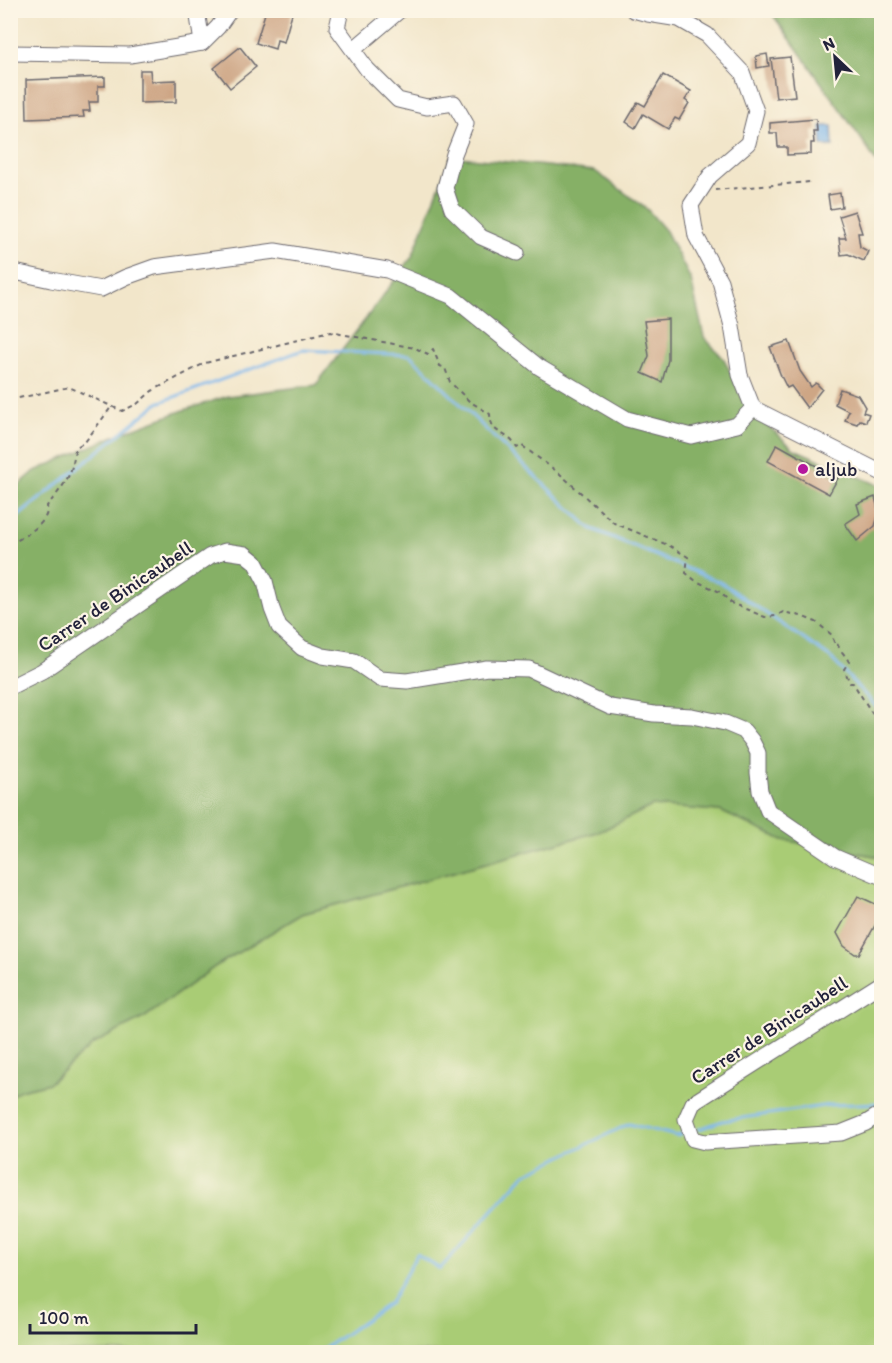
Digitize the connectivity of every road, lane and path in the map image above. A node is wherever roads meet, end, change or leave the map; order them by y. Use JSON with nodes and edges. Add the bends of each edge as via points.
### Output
{"nodes":[{"id":1,"x":196,"y":10,"type":"edge"},
{"id":2,"x":230,"y":10,"type":"edge"},
{"id":3,"x":341,"y":10,"type":"edge"},
{"id":4,"x":400,"y":10,"type":"edge"},
{"id":5,"x":633,"y":10,"type":"edge"},
{"id":6,"x":202,"y":43,"type":"junction"},
{"id":7,"x":354,"y":49,"type":"junction"},
{"id":8,"x":10,"y":53,"type":"edge"},
{"id":9,"x":810,"y":183,"type":"dead end"},
{"id":10,"x":701,"y":191,"type":"junction"},
{"id":11,"x":517,"y":253,"type":"dead end"},
{"id":12,"x":10,"y":271,"type":"edge"},
{"id":13,"x":10,"y":400,"type":"edge"},
{"id":14,"x":112,"y":406,"type":"junction"},
{"id":15,"x":753,"y":408,"type":"junction"},
{"id":16,"x":882,"y":473,"type":"edge"},
{"id":17,"x":10,"y":544,"type":"edge"},
{"id":18,"x":10,"y":687,"type":"edge"},
{"id":19,"x":882,"y":729,"type":"edge"},
{"id":20,"x":882,"y":877,"type":"edge"},
{"id":21,"x":882,"y":983,"type":"edge"},
{"id":22,"x":882,"y":1113,"type":"edge"}],
"edges":[{"from":1,"to":6,"type":"street"},
{"from":2,"to":6,"type":"street"},
{"from":3,"to":7,"type":"street","via":[[337,28]]},
{"from":4,"to":7,"type":"street"},
{"from":5,"to":10,"type":"street","via":[[679,19],[707,35],[742,72],[756,111],[748,143],[710,176]]},
{"from":6,"to":8,"type":"street","via":[[130,55]]},
{"from":7,"to":11,"type":"street","via":[[367,69],[398,100],[427,107],[454,103],[466,124],[445,188],[452,209],[481,237]]},
{"from":9,"to":10,"type":"path"},
{"from":10,"to":15,"type":"street","via":[[691,205],[696,236],[720,281],[740,375]]},
{"from":12,"to":15,"type":"street","via":[[101,289],[154,267],[275,251],[387,270],[451,296],[539,367],[627,419],[692,436],[737,425]]},
{"from":13,"to":14,"type":"path","via":[[69,387]]},
{"from":14,"to":17,"type":"path","via":[[85,442],[75,448],[67,481],[47,506],[43,522]]},
{"from":14,"to":19,"type":"path","via":[[122,411],[137,404],[152,391],[204,363],[330,332],[415,348],[428,354],[433,349],[450,382],[469,402],[490,414],[496,431],[559,473],[614,523],[688,557],[686,573],[720,592],[731,603],[765,617],[783,612],[801,616],[832,635],[849,662],[844,669],[850,683]]},
{"from":15,"to":16,"type":"street"},
{"from":18,"to":20,"type":"street","name":"Carrer de Binicaubell","via":[[42,671],[210,556],[225,550],[245,554],[255,562],[265,581],[279,627],[302,648],[354,661],[380,679],[407,681],[487,668],[528,669],[610,707],[692,716],[744,731],[758,753],[760,791],[768,811],[835,857]]},
{"from":21,"to":22,"type":"street","name":"Carrer de Binicaubell","via":[[693,1104],[686,1119],[693,1139],[705,1143],[841,1133]]}]}
